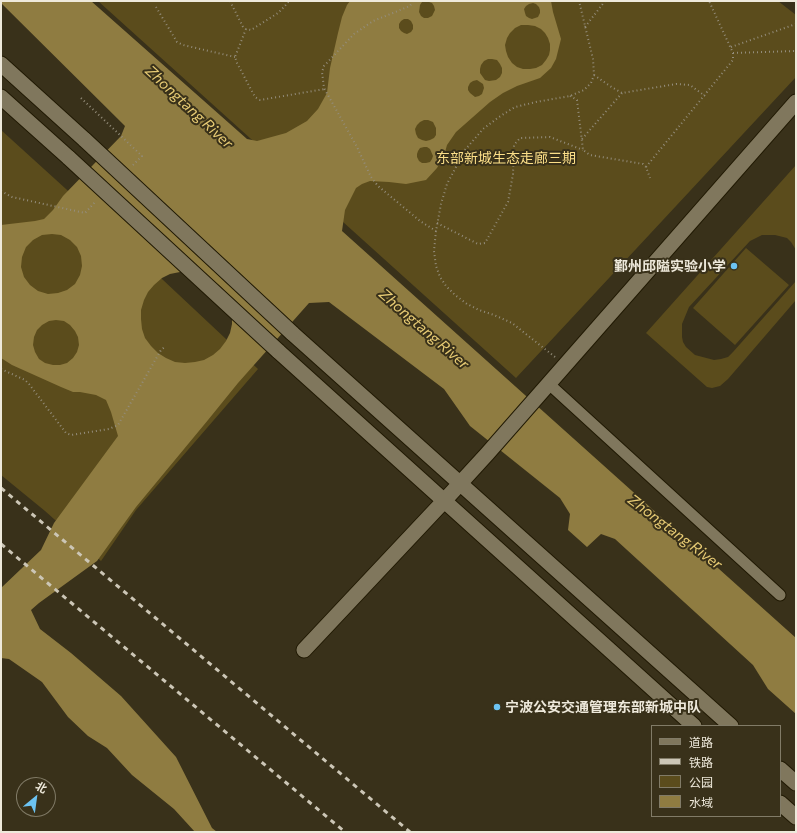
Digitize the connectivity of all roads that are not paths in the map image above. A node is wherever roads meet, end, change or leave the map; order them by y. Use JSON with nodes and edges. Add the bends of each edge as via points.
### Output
{"nodes":[{"id":1,"x":1,"y":64,"type":"edge"},
{"id":2,"x":1,"y":97,"type":"edge"},
{"id":3,"x":796,"y":102,"type":"edge"},
{"id":4,"x":547,"y":386,"type":"junction"},
{"id":5,"x":460,"y":484,"type":"junction"},
{"id":6,"x":444,"y":501,"type":"junction"},
{"id":7,"x":780,"y":595,"type":"dead end"},
{"id":8,"x":304,"y":650,"type":"dead end"},
{"id":9,"x":693,"y":725,"type":"edge"},
{"id":10,"x":730,"y":725,"type":"edge"},
{"id":11,"x":781,"y":770,"type":"edge"},
{"id":12,"x":796,"y":784,"type":"edge"},
{"id":13,"x":781,"y":804,"type":"edge"},
{"id":14,"x":796,"y":818,"type":"edge"}],
"edges":[{"from":1,"to":5,"type":"main road","bridge":true,"via":[[292,333]]},
{"from":2,"to":6,"type":"main road","bridge":true},
{"from":3,"to":4,"type":"main road"},
{"from":4,"to":5,"type":"main road"},
{"from":4,"to":7,"type":"street"},
{"from":5,"to":6,"type":"main road"},
{"from":5,"to":10,"type":"main road"},
{"from":6,"to":8,"type":"main road"},
{"from":6,"to":9,"type":"main road"},
{"from":11,"to":12,"type":"main road"},
{"from":13,"to":14,"type":"main road"}]}
